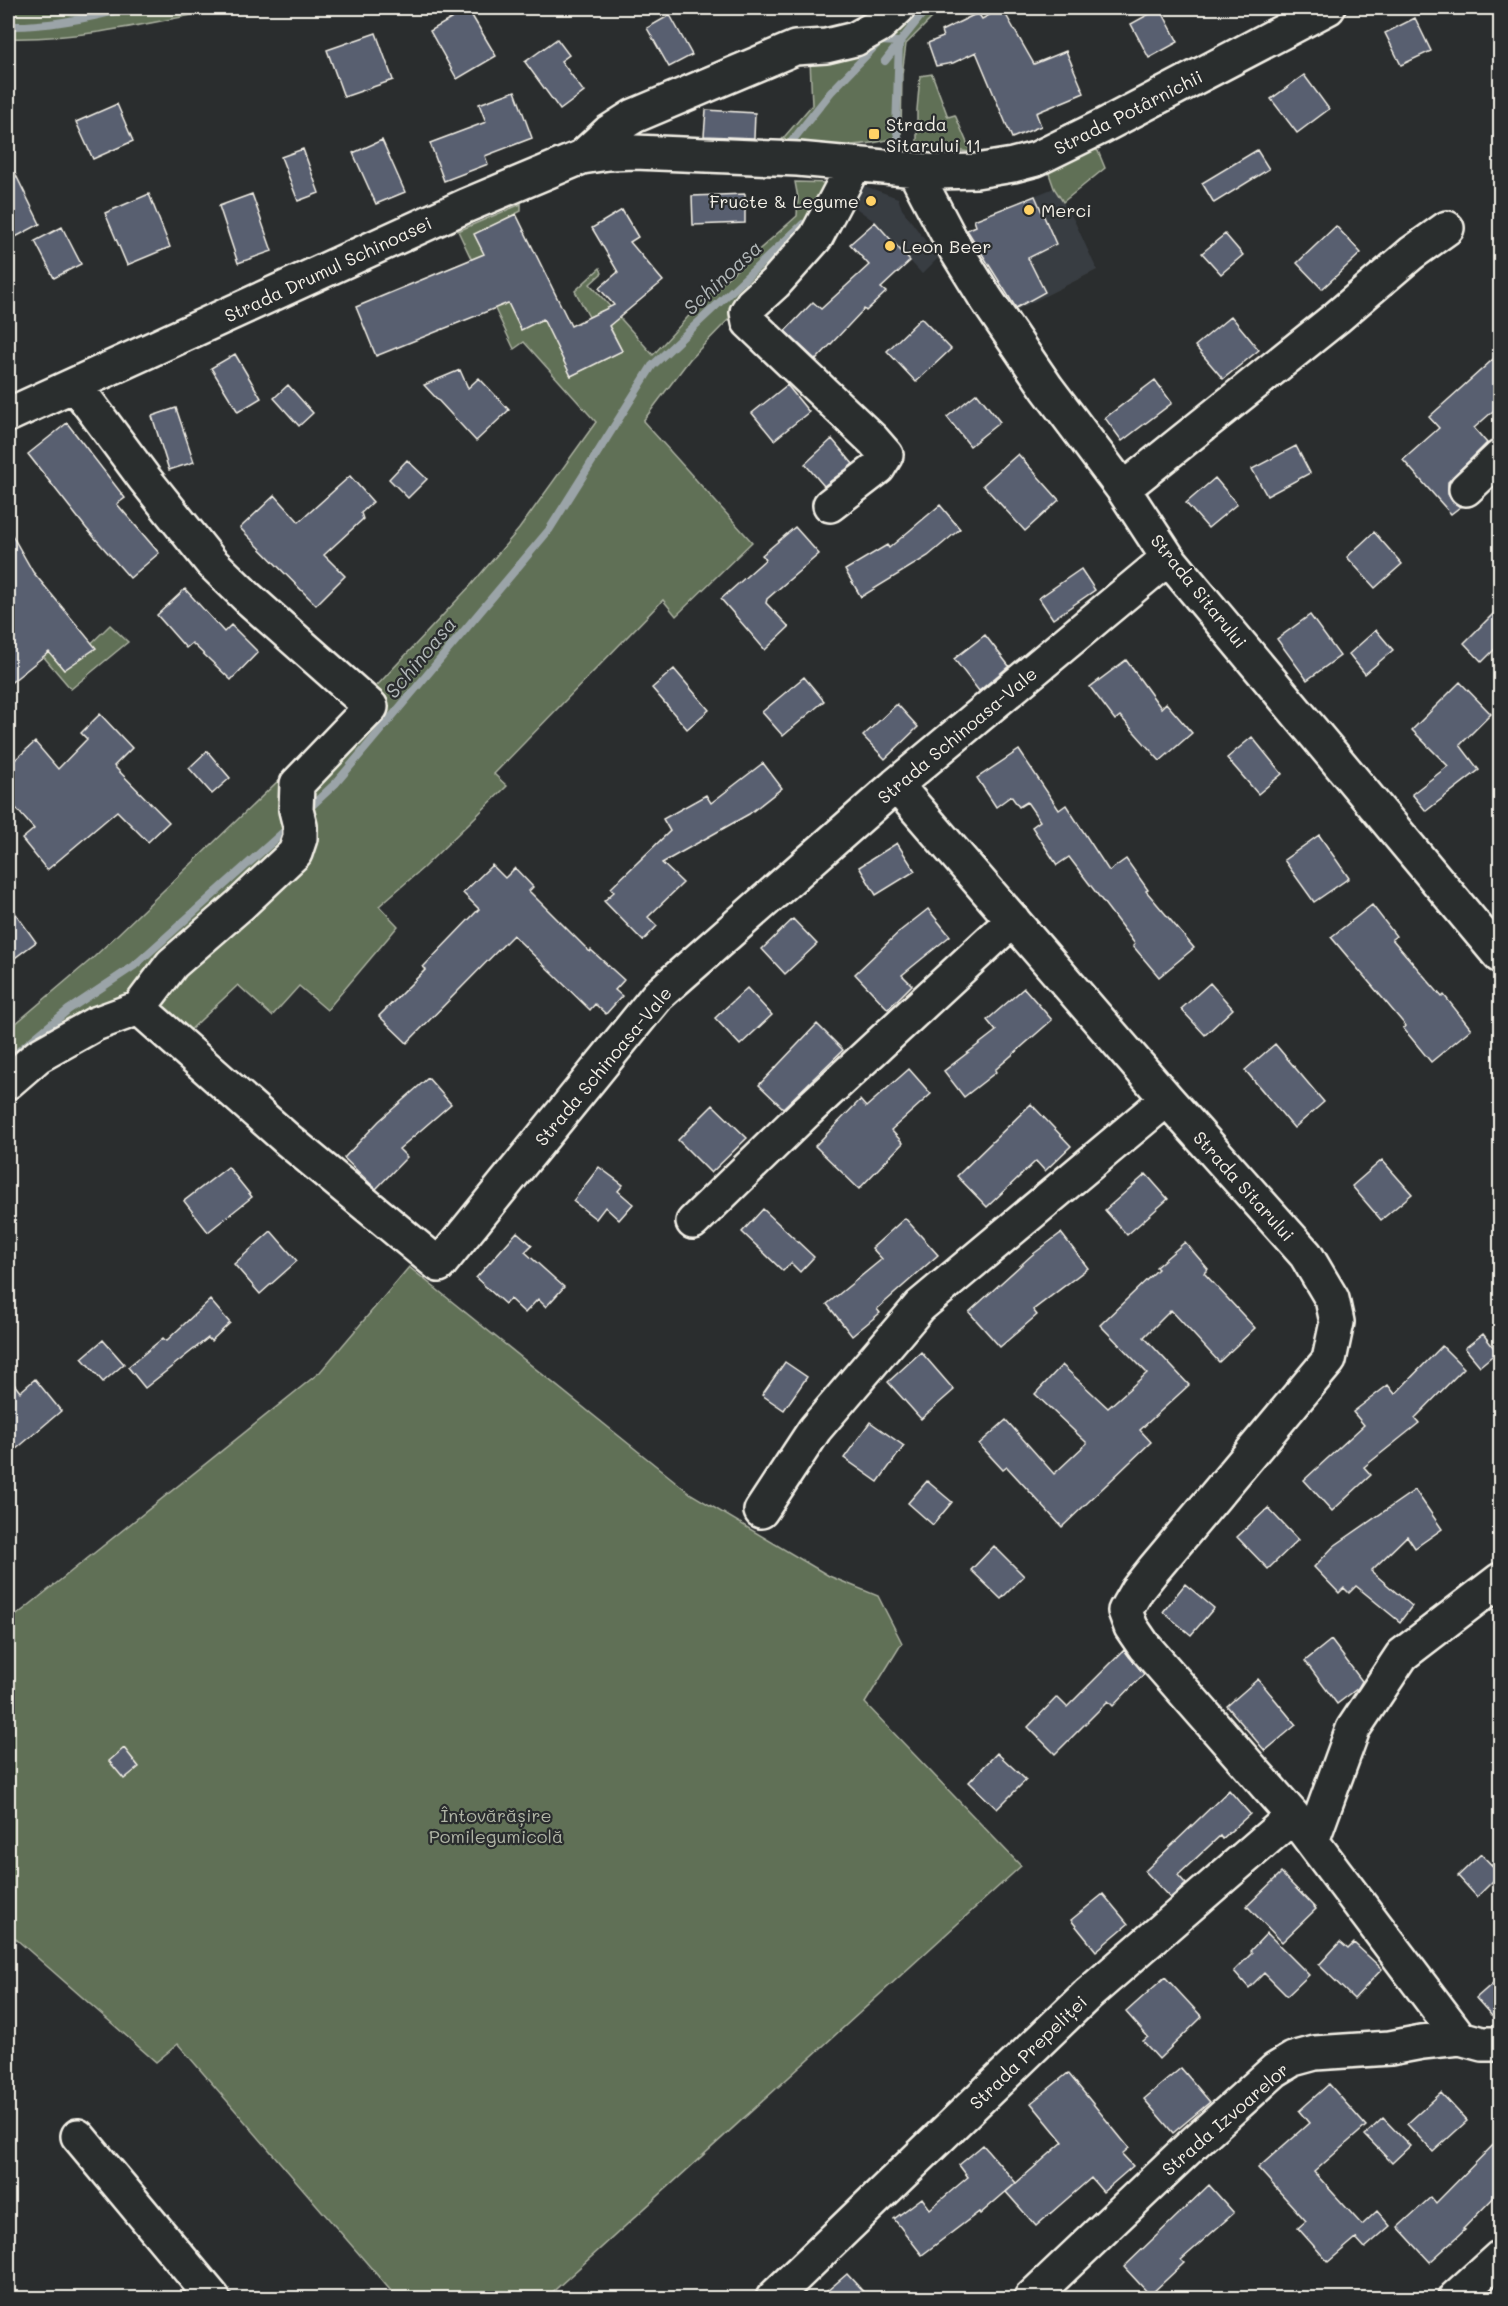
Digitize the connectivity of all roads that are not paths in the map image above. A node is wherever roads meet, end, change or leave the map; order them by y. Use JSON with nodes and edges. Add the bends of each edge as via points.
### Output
{"nodes":[{"id":1,"x":898,"y":8,"type":"edge"},
{"id":2,"x":1328,"y":8,"type":"edge"},
{"id":3,"x":582,"y":157,"type":"junction"},
{"id":4,"x":854,"y":165,"type":"junction"},
{"id":5,"x":914,"y":170,"type":"junction"},
{"id":6,"x":1447,"y":228,"type":"dead end"},
{"id":7,"x":75,"y":385,"type":"junction"},
{"id":8,"x":8,"y":415,"type":"edge"},
{"id":9,"x":1500,"y":457,"type":"edge"},
{"id":10,"x":1123,"y":489,"type":"junction"},
{"id":11,"x":1466,"y":489,"type":"dead end"},
{"id":12,"x":830,"y":505,"type":"dead end"},
{"id":13,"x":1168,"y":558,"type":"junction"},
{"id":14,"x":897,"y":785,"type":"junction"},
{"id":15,"x":1013,"y":920,"type":"junction"},
{"id":16,"x":1500,"y":956,"type":"edge"},
{"id":17,"x":139,"y":1008,"type":"junction"},
{"id":18,"x":8,"y":1082,"type":"edge"},
{"id":19,"x":1167,"y":1099,"type":"junction"},
{"id":20,"x":693,"y":1222,"type":"dead end"},
{"id":21,"x":761,"y":1511,"type":"dead end"},
{"id":22,"x":1500,"y":1580,"type":"edge"},
{"id":23,"x":1303,"y":1828,"type":"junction"},
{"id":24,"x":1460,"y":2038,"type":"junction"},
{"id":25,"x":1500,"y":2044,"type":"edge"},
{"id":26,"x":78,"y":2136,"type":"dead end"},
{"id":27,"x":1500,"y":2257,"type":"edge"},
{"id":28,"x":213,"y":2298,"type":"edge"},
{"id":29,"x":773,"y":2298,"type":"edge"},
{"id":30,"x":1031,"y":2298,"type":"edge"},
{"id":31,"x":1455,"y":2298,"type":"edge"}],
"edges":[{"from":1,"to":3,"type":"street","name":"Strada Drumul Schinoasei","via":[[880,25],[855,39],[795,48],[634,116]]},
{"from":2,"to":5,"type":"street","name":"Strada Potârnichii","via":[[1036,159],[976,171]]},
{"from":3,"to":4,"type":"street","name":"Strada Drumul Schinoasei","via":[[635,152]]},
{"from":3,"to":7,"type":"street","name":"Strada Drumul Schinoasei","via":[[465,206]]},
{"from":4,"to":5,"type":"street","name":"Strada Drumul Schinoasei"},
{"from":4,"to":12,"type":"street","via":[[816,237],[747,312],[749,322],[886,455],[878,468]]},
{"from":5,"to":10,"type":"street","name":"Strada Sitarului","via":[[985,297]]},
{"from":6,"to":10,"type":"street"},
{"from":7,"to":8,"type":"street","name":"Strada Drumul Schinoasei"},
{"from":7,"to":17,"type":"street","via":[[211,562],[371,707],[297,783],[300,838],[295,853],[172,964]]},
{"from":9,"to":11,"type":"street"},
{"from":10,"to":13,"type":"street","name":"Strada Sitarului"},
{"from":13,"to":14,"type":"street","name":"Strada Schinoasa-Vale"},
{"from":13,"to":16,"type":"street","name":"Strada Sitarului"},
{"from":14,"to":15,"type":"street","name":"Strada Sitarului"},
{"from":14,"to":17,"type":"street","name":"Strada Schinoasa-Vale","via":[[658,995],[439,1265],[288,1140]]},
{"from":15,"to":19,"type":"street","name":"Strada Sitarului"},
{"from":15,"to":20,"type":"street"},
{"from":17,"to":18,"type":"street","via":[[95,1024],[38,1056]]},
{"from":19,"to":21,"type":"street","via":[[920,1306],[815,1429]]},
{"from":19,"to":23,"type":"street","name":"Strada Sitarului","via":[[1306,1255],[1332,1299],[1337,1322],[1329,1360],[1153,1570],[1125,1611],[1144,1646]]},
{"from":22,"to":23,"type":"street","name":"Strada Prepeliței","via":[[1402,1655],[1353,1729]]},
{"from":23,"to":24,"type":"street"},
{"from":23,"to":29,"type":"street","name":"Strada Prepeliței","via":[[1087,1995]]},
{"from":24,"to":25,"type":"street","name":"Strada Izvoarelor"},
{"from":24,"to":30,"type":"street","name":"Strada Izvoarelor","via":[[1315,2053],[1293,2059],[1275,2070],[1186,2150]]},
{"from":26,"to":28,"type":"street"},
{"from":27,"to":31,"type":"street"}]}
